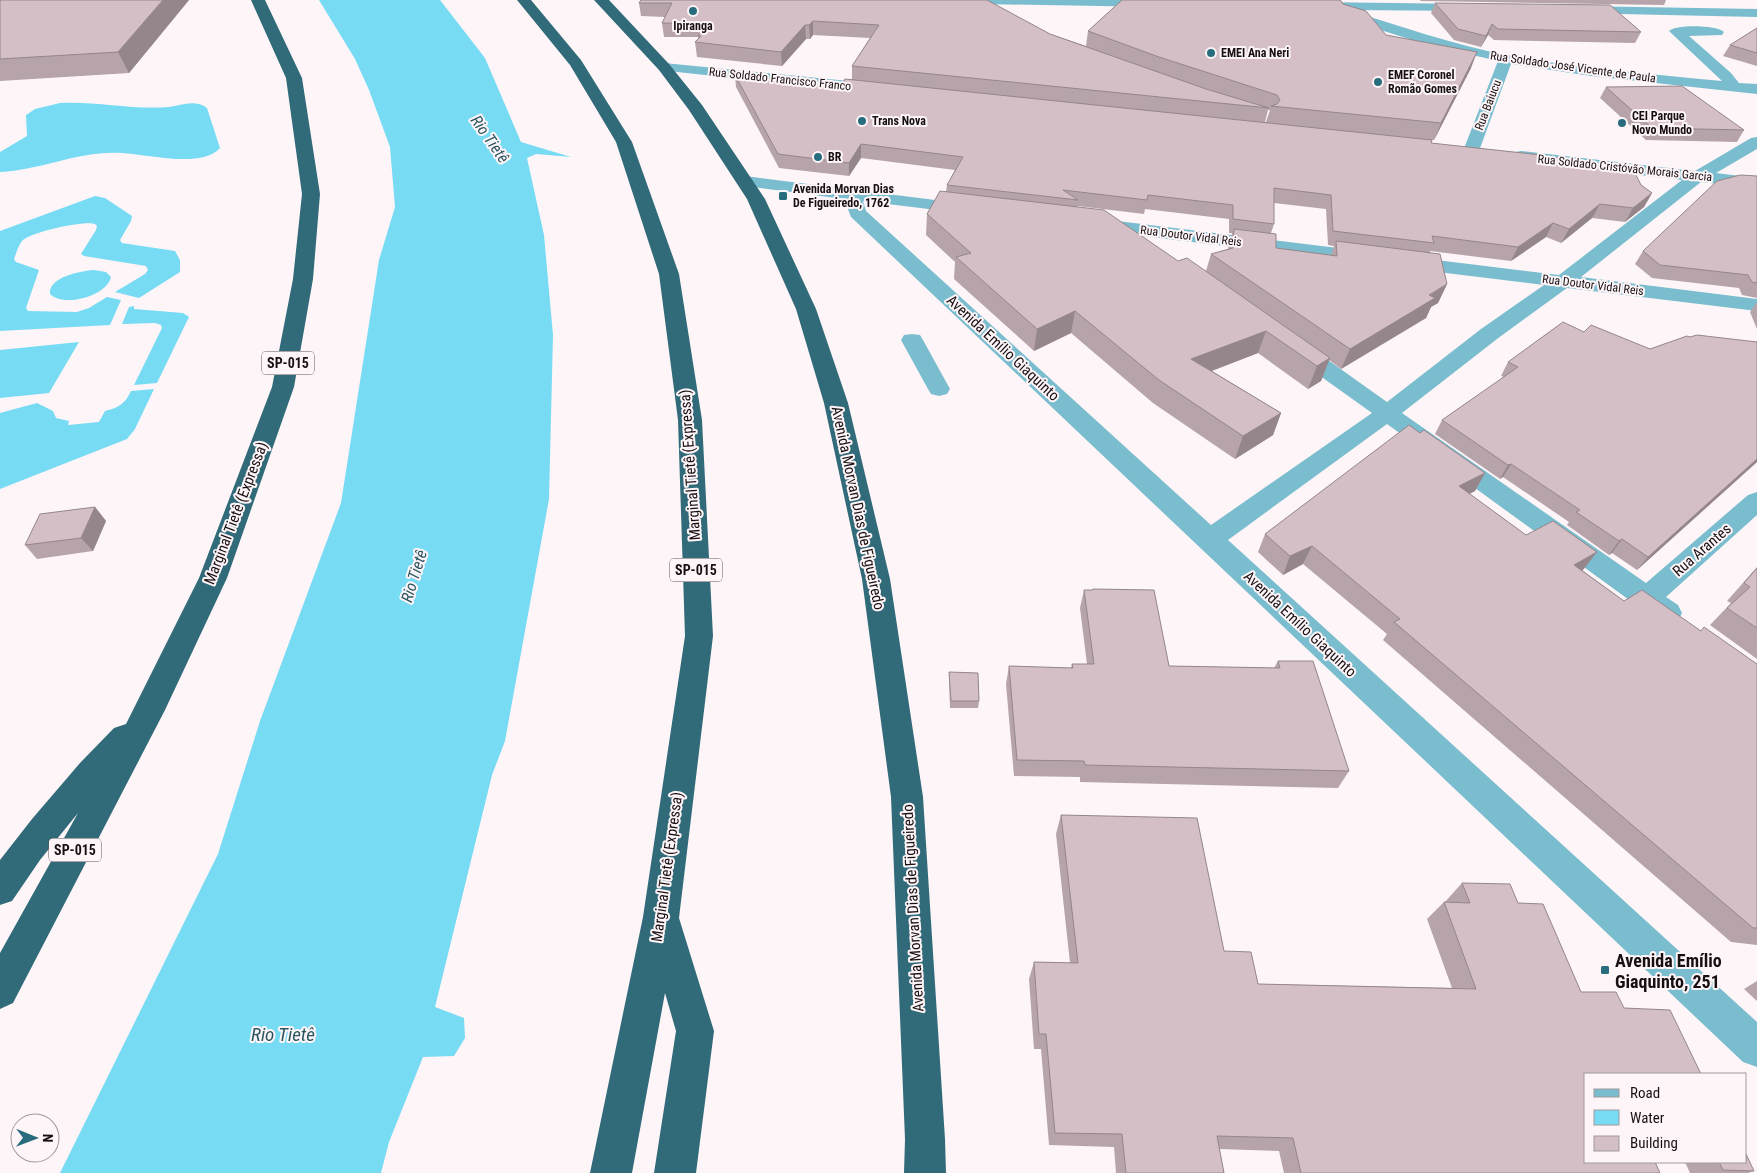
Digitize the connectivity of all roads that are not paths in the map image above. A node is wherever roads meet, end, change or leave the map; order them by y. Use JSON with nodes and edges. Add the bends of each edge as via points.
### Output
{"nodes":[{"id":1,"x":258,"y":0,"type":"edge"},
{"id":2,"x":524,"y":0,"type":"edge"},
{"id":3,"x":601,"y":0,"type":"edge"},
{"id":4,"x":981,"y":0,"type":"edge"},
{"id":5,"x":987,"y":0,"type":"edge"},
{"id":6,"x":1173,"y":3,"type":"edge"},
{"id":7,"x":1304,"y":3,"type":"edge"},
{"id":8,"x":1321,"y":6,"type":"junction"},
{"id":9,"x":1480,"y":8,"type":"edge"},
{"id":10,"x":1569,"y":10,"type":"edge"},
{"id":11,"x":1757,"y":13,"type":"edge"},
{"id":12,"x":1009,"y":16,"type":"edge"},
{"id":13,"x":1717,"y":32,"type":"dead end"},
{"id":14,"x":1506,"y":59,"type":"junction"},
{"id":15,"x":664,"y":67,"type":"junction"},
{"id":16,"x":1734,"y":87,"type":"junction"},
{"id":17,"x":1757,"y":89,"type":"edge"},
{"id":18,"x":899,"y":91,"type":"edge"},
{"id":19,"x":1757,"y":142,"type":"edge"},
{"id":20,"x":1452,"y":148,"type":"edge"},
{"id":21,"x":1471,"y":151,"type":"junction"},
{"id":22,"x":1698,"y":176,"type":"junction"},
{"id":23,"x":745,"y":181,"type":"junction"},
{"id":24,"x":1757,"y":182,"type":"edge"},
{"id":25,"x":851,"y":194,"type":"junction"},
{"id":26,"x":988,"y":211,"type":"edge"},
{"id":27,"x":1075,"y":222,"type":"edge"},
{"id":28,"x":1124,"y":228,"type":"junction"},
{"id":29,"x":1156,"y":250,"type":"edge"},
{"id":30,"x":1563,"y":282,"type":"junction"},
{"id":31,"x":1757,"y":305,"type":"edge"},
{"id":32,"x":1277,"y":335,"type":"edge"},
{"id":33,"x":912,"y":340,"type":"dead end"},
{"id":34,"x":939,"y":389,"type":"dead end"},
{"id":35,"x":1387,"y":412,"type":"junction"},
{"id":36,"x":1757,"y":501,"type":"edge"},
{"id":37,"x":1210,"y":540,"type":"junction"},
{"id":38,"x":1647,"y":598,"type":"junction"},
{"id":39,"x":1686,"y":626,"type":"edge"},
{"id":40,"x":150,"y":710,"type":"junction"},
{"id":41,"x":0,"y":889,"type":"edge"},
{"id":42,"x":661,"y":917,"type":"junction"},
{"id":43,"x":0,"y":990,"type":"edge"},
{"id":44,"x":1757,"y":1048,"type":"edge"},
{"id":45,"x":611,"y":1173,"type":"edge"},
{"id":46,"x":675,"y":1173,"type":"edge"},
{"id":47,"x":925,"y":1173,"type":"edge"}],
"edges":[{"from":1,"to":40,"type":"highway","name":"Marginal Tietê (Expressa)","number":"SP-015","via":[[294,78],[311,194],[303,279],[283,387],[213,578]]},
{"from":2,"to":42,"type":"highway","name":"Marginal Tietê (Expressa)","number":"SP-015","via":[[576,63],[624,142],[669,274],[690,420],[699,636]]},
{"from":3,"to":15,"type":"highway","name":"Avenida Morvan Dias de Figueiredo"},
{"from":4,"to":5,"type":"street"},
{"from":5,"to":6,"type":"street"},
{"from":5,"to":12,"type":"street"},
{"from":7,"to":8,"type":"street","name":"Rua Soldado José Vicente de Paula"},
{"from":8,"to":9,"type":"street"},
{"from":8,"to":14,"type":"street","name":"Rua Soldado José Vicente de Paula","via":[[1378,26]]},
{"from":10,"to":11,"type":"street"},
{"from":13,"to":16,"type":"street","via":[[1676,32]]},
{"from":14,"to":16,"type":"street","name":"Rua Soldado José Vicente de Paula","via":[[1591,72]]},
{"from":14,"to":21,"type":"street","name":"Rua Baiucu"},
{"from":15,"to":18,"type":"street","name":"Rua Soldado Francisco Franco"},
{"from":15,"to":23,"type":"highway","name":"Avenida Morvan Dias de Figueiredo"},
{"from":16,"to":17,"type":"street","name":"Rua Soldado José Vicente de Paula"},
{"from":19,"to":22,"type":"street"},
{"from":20,"to":21,"type":"street","name":"Rua Soldado Cristóvão Morais Garcia"},
{"from":21,"to":22,"type":"street","name":"Rua Soldado Cristóvão Morais Garcia"},
{"from":22,"to":24,"type":"street","name":"Rua Soldado Cristóvão Morais Garcia"},
{"from":22,"to":30,"type":"street"},
{"from":23,"to":25,"type":"street"},
{"from":23,"to":47,"type":"highway","name":"Avenida Morvan Dias de Figueiredo","via":[[806,309],[836,403],[876,579],[907,797]]},
{"from":25,"to":26,"type":"street"},
{"from":25,"to":37,"type":"street","name":"Avenida Emílio Giaquinto","via":[[858,213]]},
{"from":27,"to":28,"type":"street","name":"Rua Doutor Vidal Reis"},
{"from":28,"to":29,"type":"street"},
{"from":28,"to":30,"type":"street","name":"Rua Doutor Vidal Reis"},
{"from":30,"to":31,"type":"street","name":"Rua Doutor Vidal Reis"},
{"from":30,"to":35,"type":"street"},
{"from":32,"to":35,"type":"street"},
{"from":33,"to":34,"type":"street"},
{"from":35,"to":37,"type":"street"},
{"from":35,"to":38,"type":"street"},
{"from":36,"to":38,"type":"street","name":"Rua Arantes"},
{"from":37,"to":44,"type":"street","name":"Avenida Emílio Giaquinto"},
{"from":38,"to":39,"type":"street"},
{"from":40,"to":41,"type":"highway","via":[[72,793]]},
{"from":40,"to":43,"type":"highway","name":"Marginal Tietê (Expressa)","number":"SP-015"},
{"from":42,"to":45,"type":"highway","name":"Marginal Tietê (Expressa)","number":"SP-015"},
{"from":42,"to":46,"type":"highway","via":[[695,1031]]}]}
